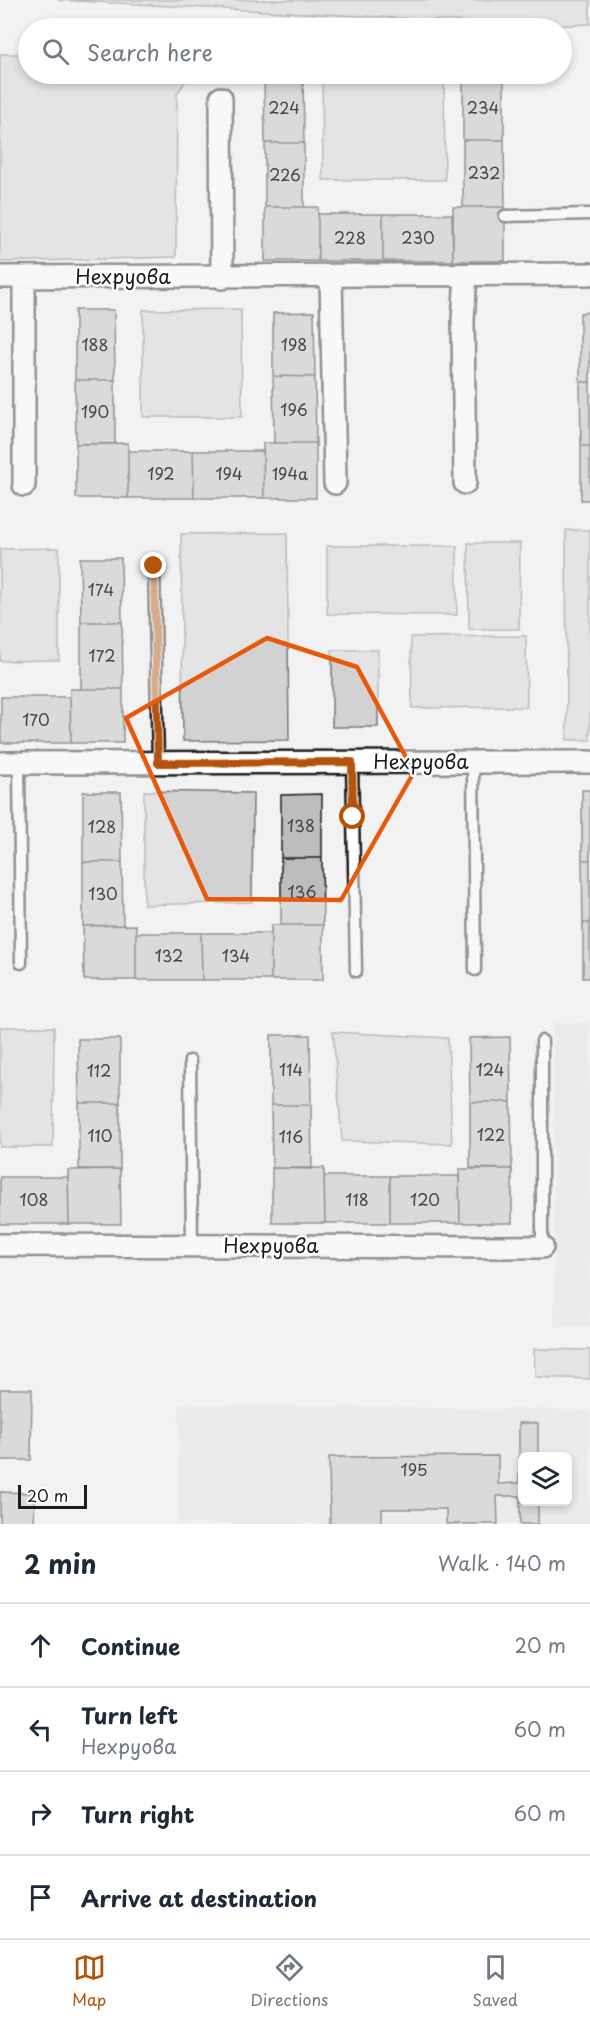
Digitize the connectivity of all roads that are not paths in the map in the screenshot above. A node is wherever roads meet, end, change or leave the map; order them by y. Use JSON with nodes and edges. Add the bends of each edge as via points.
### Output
{"nodes":[{"id":1,"x":221,"y":98,"type":"dead end"},
{"id":2,"x":590,"y":214,"type":"edge"},
{"id":3,"x":505,"y":216,"type":"dead end"},
{"id":4,"x":590,"y":274,"type":"edge"},
{"id":5,"x":466,"y":275,"type":"junction"},
{"id":6,"x":332,"y":276,"type":"junction"},
{"id":7,"x":0,"y":277,"type":"edge"},
{"id":8,"x":24,"y":277,"type":"junction"},
{"id":9,"x":222,"y":278,"type":"junction"},
{"id":10,"x":335,"y":483,"type":"dead end"},
{"id":11,"x":465,"y":483,"type":"dead end"},
{"id":12,"x":24,"y":486,"type":"dead end"},
{"id":13,"x":154,"y":566,"type":"dead end"},
{"id":14,"x":352,"y":762,"type":"junction"},
{"id":15,"x":473,"y":762,"type":"junction"},
{"id":16,"x":590,"y":762,"type":"edge"},
{"id":17,"x":9,"y":763,"type":"edge"},
{"id":18,"x":158,"y":763,"type":"junction"},
{"id":19,"x":21,"y":963,"type":"dead end"},
{"id":20,"x":475,"y":970,"type":"dead end"},
{"id":21,"x":356,"y":971,"type":"dead end"},
{"id":22,"x":542,"y":1041,"type":"dead end"},
{"id":23,"x":190,"y":1061,"type":"dead end"},
{"id":24,"x":0,"y":1245,"type":"edge"},
{"id":25,"x":192,"y":1246,"type":"junction"},
{"id":26,"x":542,"y":1247,"type":"joint"}],
"edges":[{"from":1,"to":9,"type":"street"},
{"from":2,"to":3,"type":"lane"},
{"from":4,"to":5,"type":"street","name":"Нехруова"},
{"from":5,"to":6,"type":"street","name":"Нехруова"},
{"from":5,"to":11,"type":"street"},
{"from":6,"to":9,"type":"street","name":"Нехруова"},
{"from":6,"to":10,"type":"street"},
{"from":7,"to":8,"type":"street","name":"Нехруова"},
{"from":8,"to":9,"type":"street","name":"Нехруова"},
{"from":8,"to":12,"type":"street"},
{"from":13,"to":18,"type":"lane"},
{"from":14,"to":15,"type":"street","name":"Нехруова"},
{"from":14,"to":18,"type":"street","name":"Нехруова"},
{"from":14,"to":21,"type":"lane"},
{"from":15,"to":16,"type":"street","name":"Нехруова"},
{"from":15,"to":20,"type":"lane"},
{"from":17,"to":18,"type":"street","name":"Нехруова"},
{"from":17,"to":19,"type":"lane"},
{"from":22,"to":26,"type":"lane"},
{"from":23,"to":25,"type":"lane"},
{"from":24,"to":25,"type":"street","name":"Нехруова"},
{"from":25,"to":26,"type":"street","name":"Нехруова"}]}
